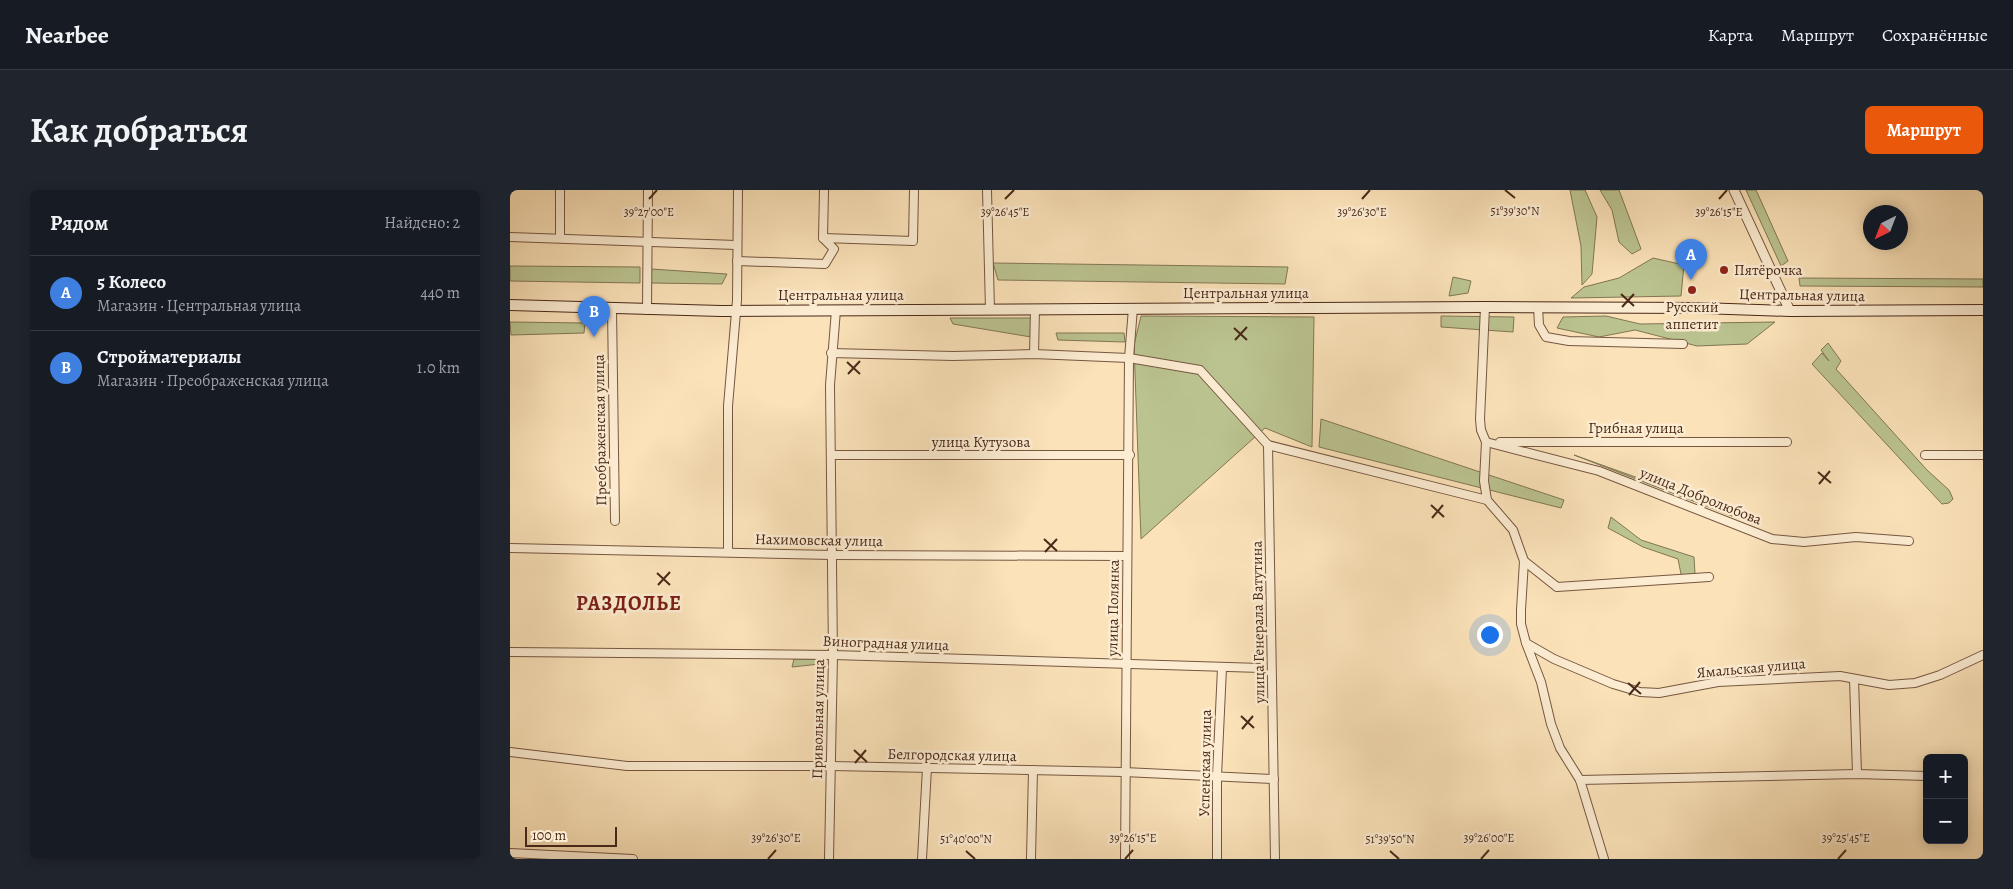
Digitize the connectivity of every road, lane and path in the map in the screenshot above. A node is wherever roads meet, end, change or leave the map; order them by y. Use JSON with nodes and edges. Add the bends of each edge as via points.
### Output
{"nodes":[{"id":1,"x":560,"y":190,"type":"edge"},
{"id":2,"x":648,"y":190,"type":"edge"},
{"id":3,"x":738,"y":190,"type":"edge"},
{"id":4,"x":824,"y":190,"type":"edge"},
{"id":5,"x":914,"y":190,"type":"edge"},
{"id":6,"x":987,"y":190,"type":"edge"},
{"id":7,"x":1734,"y":190,"type":"edge"},
{"id":8,"x":510,"y":237,"type":"edge"},
{"id":9,"x":560,"y":238,"type":"junction"},
{"id":10,"x":823,"y":238,"type":"junction"},
{"id":11,"x":647,"y":243,"type":"junction"},
{"id":12,"x":736,"y":245,"type":"junction"},
{"id":13,"x":737,"y":261,"type":"junction"},
{"id":14,"x":510,"y":305,"type":"edge"},
{"id":15,"x":1485,"y":307,"type":"junction"},
{"id":16,"x":1538,"y":307,"type":"junction"},
{"id":17,"x":1133,"y":308,"type":"junction"},
{"id":18,"x":612,"y":309,"type":"junction"},
{"id":19,"x":1035,"y":309,"type":"junction"},
{"id":20,"x":647,"y":310,"type":"junction"},
{"id":21,"x":736,"y":310,"type":"junction"},
{"id":22,"x":836,"y":310,"type":"junction"},
{"id":23,"x":990,"y":310,"type":"junction"},
{"id":24,"x":1983,"y":310,"type":"edge"},
{"id":25,"x":1790,"y":311,"type":"junction"},
{"id":26,"x":1683,"y":344,"type":"dead end"},
{"id":27,"x":831,"y":352,"type":"junction"},
{"id":28,"x":1034,"y":354,"type":"junction"},
{"id":29,"x":1129,"y":358,"type":"junction"},
{"id":30,"x":1486,"y":442,"type":"junction"},
{"id":31,"x":1787,"y":442,"type":"dead end"},
{"id":32,"x":1268,"y":445,"type":"junction"},
{"id":33,"x":1130,"y":454,"type":"junction"},
{"id":34,"x":832,"y":455,"type":"junction"},
{"id":35,"x":1925,"y":455,"type":"dead end"},
{"id":36,"x":1983,"y":455,"type":"edge"},
{"id":37,"x":1487,"y":500,"type":"junction"},
{"id":38,"x":615,"y":521,"type":"dead end"},
{"id":39,"x":1910,"y":541,"type":"dead end"},
{"id":40,"x":510,"y":548,"type":"edge"},
{"id":41,"x":728,"y":552,"type":"junction"},
{"id":42,"x":832,"y":555,"type":"junction"},
{"id":43,"x":1127,"y":556,"type":"junction"},
{"id":44,"x":1524,"y":561,"type":"junction"},
{"id":45,"x":1709,"y":577,"type":"dead end"},
{"id":46,"x":1526,"y":643,"type":"junction"},
{"id":47,"x":510,"y":652,"type":"edge"},
{"id":48,"x":833,"y":655,"type":"junction"},
{"id":49,"x":1983,"y":655,"type":"edge"},
{"id":50,"x":1126,"y":664,"type":"junction"},
{"id":51,"x":1222,"y":668,"type":"junction"},
{"id":52,"x":1261,"y":668,"type":"dead end"},
{"id":53,"x":1854,"y":678,"type":"junction"},
{"id":54,"x":510,"y":752,"type":"edge"},
{"id":55,"x":832,"y":766,"type":"junction"},
{"id":56,"x":927,"y":768,"type":"junction"},
{"id":57,"x":1033,"y":770,"type":"junction"},
{"id":58,"x":1124,"y":772,"type":"junction"},
{"id":59,"x":1857,"y":774,"type":"junction"},
{"id":60,"x":1217,"y":776,"type":"junction"},
{"id":61,"x":1923,"y":776,"type":"edge"},
{"id":62,"x":1274,"y":779,"type":"junction"},
{"id":63,"x":1580,"y":780,"type":"junction"},
{"id":64,"x":510,"y":853,"type":"edge"},
{"id":65,"x":633,"y":859,"type":"edge"},
{"id":66,"x":829,"y":859,"type":"edge"},
{"id":67,"x":922,"y":859,"type":"edge"},
{"id":68,"x":1031,"y":859,"type":"edge"},
{"id":69,"x":1125,"y":859,"type":"edge"},
{"id":70,"x":1217,"y":859,"type":"edge"},
{"id":71,"x":1275,"y":859,"type":"edge"},
{"id":72,"x":1604,"y":859,"type":"edge"}],
"edges":[{"from":1,"to":9,"type":"street"},
{"from":2,"to":11,"type":"street"},
{"from":3,"to":12,"type":"street"},
{"from":4,"to":10,"type":"street"},
{"from":5,"to":10,"type":"street","via":[[914,241]]},
{"from":6,"to":23,"type":"street"},
{"from":7,"to":25,"type":"street"},
{"from":8,"to":9,"type":"street"},
{"from":9,"to":11,"type":"street"},
{"from":10,"to":13,"type":"street","via":[[834,249],[825,264]]},
{"from":11,"to":12,"type":"street"},
{"from":11,"to":20,"type":"street"},
{"from":12,"to":13,"type":"street"},
{"from":13,"to":21,"type":"street"},
{"from":14,"to":18,"type":"main road","name":"Центральная улица"},
{"from":15,"to":16,"type":"main road","name":"Центральная улица"},
{"from":15,"to":17,"type":"main road","name":"Центральная улица"},
{"from":15,"to":30,"type":"street","via":[[1480,419]]},
{"from":16,"to":25,"type":"main road","name":"Центральная улица"},
{"from":16,"to":26,"type":"street","via":[[1539,326],[1546,337],[1569,341]]},
{"from":17,"to":19,"type":"main road","name":"Центральная улица"},
{"from":17,"to":29,"type":"street","name":"улица Полянка"},
{"from":18,"to":20,"type":"main road","name":"Центральная улица"},
{"from":18,"to":38,"type":"street","name":"Преображенская улица"},
{"from":19,"to":23,"type":"main road","name":"Центральная улица"},
{"from":19,"to":28,"type":"street"},
{"from":20,"to":21,"type":"main road","name":"Центральная улица"},
{"from":21,"to":22,"type":"main road","name":"Центральная улица"},
{"from":21,"to":41,"type":"street","via":[[728,406]]},
{"from":22,"to":23,"type":"main road","name":"Центральная улица"},
{"from":22,"to":27,"type":"street","name":"Привольная улица"},
{"from":24,"to":25,"type":"main road","name":"Центральная улица"},
{"from":27,"to":28,"type":"street"},
{"from":27,"to":34,"type":"street","name":"Привольная улица"},
{"from":28,"to":29,"type":"street"},
{"from":29,"to":32,"type":"street","via":[[1200,370]]},
{"from":29,"to":33,"type":"street","name":"улица Полянка"},
{"from":30,"to":31,"type":"street","name":"Грибная улица"},
{"from":30,"to":37,"type":"street","via":[[1484,481]]},
{"from":30,"to":39,"type":"street","name":"улица Добролюбова","via":[[1599,471],[1772,539],[1804,542],[1856,537]]},
{"from":32,"to":37,"type":"street"},
{"from":32,"to":62,"type":"street","name":"улица Генерала Ватутина"},
{"from":33,"to":34,"type":"street","name":"улица Кутузова"},
{"from":33,"to":43,"type":"street","name":"улица Полянка"},
{"from":34,"to":42,"type":"street","name":"Привольная улица"},
{"from":35,"to":36,"type":"street"},
{"from":37,"to":44,"type":"street","via":[[1513,530]]},
{"from":40,"to":41,"type":"street","name":"Нахимовская улица"},
{"from":41,"to":42,"type":"street","name":"Нахимовская улица"},
{"from":42,"to":43,"type":"street","name":"Нахимовская улица"},
{"from":42,"to":48,"type":"street","name":"Привольная улица"},
{"from":43,"to":50,"type":"street","name":"улица Полянка"},
{"from":44,"to":45,"type":"street","via":[[1557,587]]},
{"from":44,"to":46,"type":"street","via":[[1521,624]]},
{"from":46,"to":53,"type":"street","name":"Ямальская улица","via":[[1554,659],[1640,692],[1659,693],[1718,682]]},
{"from":46,"to":63,"type":"street","via":[[1560,748]]},
{"from":47,"to":48,"type":"street","name":"Виноградная улица"},
{"from":48,"to":50,"type":"street","name":"Виноградная улица"},
{"from":48,"to":55,"type":"street","name":"Привольная улица"},
{"from":49,"to":53,"type":"street","name":"Ямальская улица","via":[[1915,683],[1889,685]]},
{"from":50,"to":51,"type":"street","name":"Виноградная улица"},
{"from":50,"to":58,"type":"street","name":"улица Полянка"},
{"from":51,"to":52,"type":"street","name":"Виноградная улица"},
{"from":51,"to":60,"type":"street","name":"Успенская улица"},
{"from":53,"to":59,"type":"street"},
{"from":54,"to":55,"type":"street","name":"Белгородская улица","via":[[627,766]]},
{"from":55,"to":56,"type":"street","name":"Белгородская улица"},
{"from":55,"to":66,"type":"street","name":"Привольная улица"},
{"from":56,"to":57,"type":"street","name":"Белгородская улица"},
{"from":56,"to":67,"type":"street"},
{"from":57,"to":58,"type":"street","name":"Белгородская улица"},
{"from":57,"to":68,"type":"street"},
{"from":58,"to":60,"type":"street","name":"Белгородская улица"},
{"from":58,"to":69,"type":"street","name":"улица Полянка"},
{"from":59,"to":61,"type":"street"},
{"from":59,"to":63,"type":"street"},
{"from":60,"to":62,"type":"street","name":"Белгородская улица"},
{"from":60,"to":70,"type":"street","name":"Успенская улица"},
{"from":62,"to":71,"type":"street","name":"улица Генерала Ватутина"},
{"from":63,"to":72,"type":"street"},
{"from":64,"to":65,"type":"street"}]}
